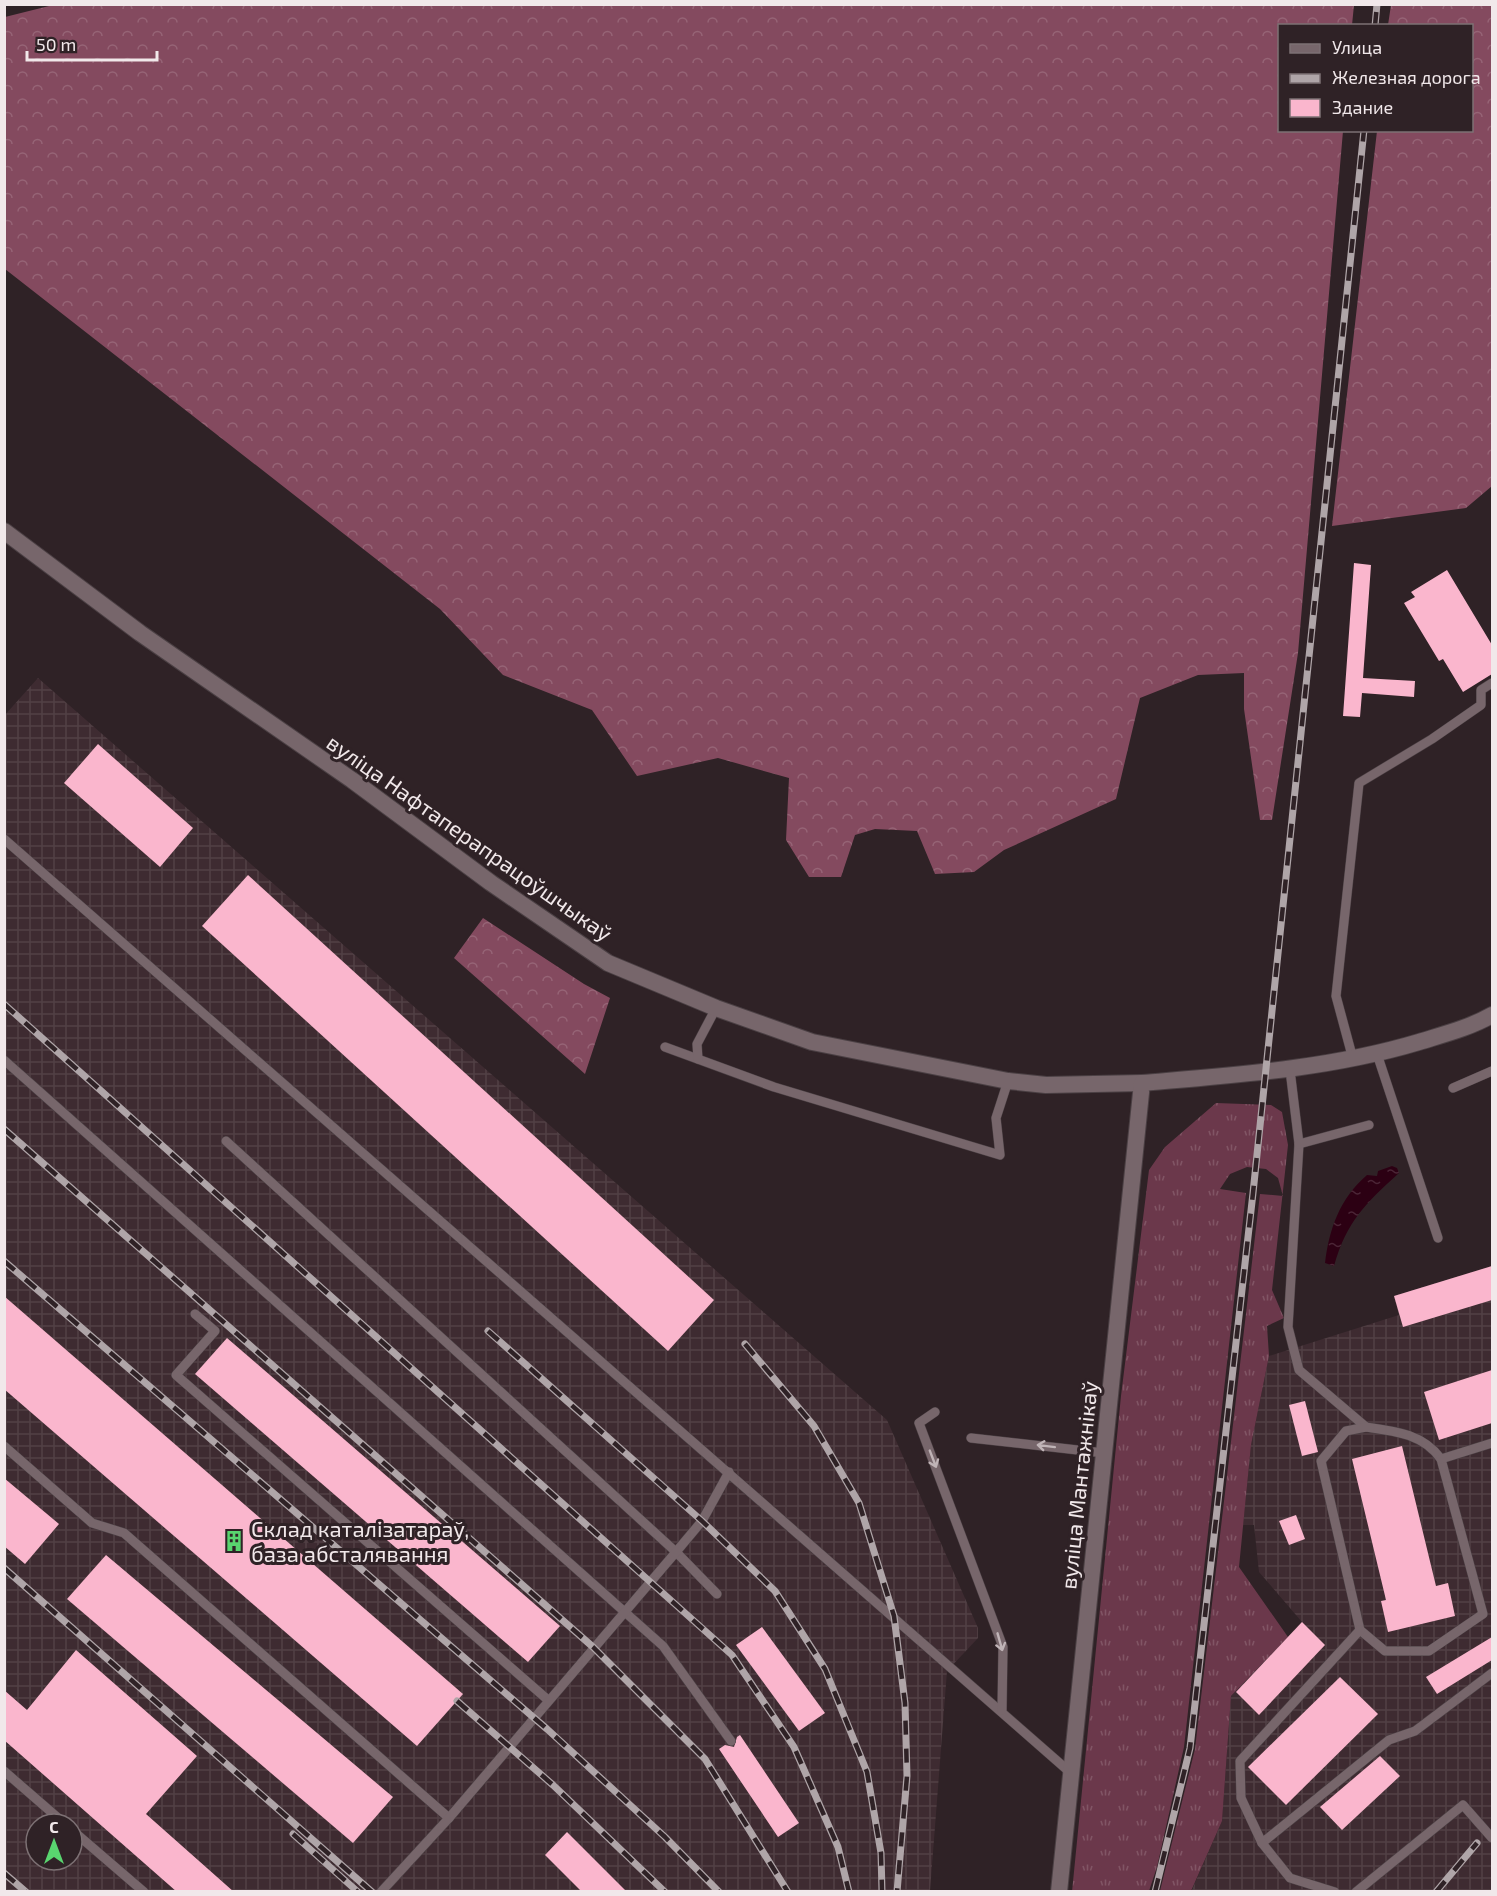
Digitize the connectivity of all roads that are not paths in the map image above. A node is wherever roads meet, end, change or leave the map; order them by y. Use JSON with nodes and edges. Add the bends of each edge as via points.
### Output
{"nodes":[{"id":1,"x":4,"y":531,"type":"edge"},
{"id":2,"x":1492,"y":683,"type":"edge"},
{"id":3,"x":4,"y":839,"type":"edge"},
{"id":4,"x":716,"y":1008,"type":"junction"},
{"id":5,"x":1492,"y":1015,"type":"edge"},
{"id":6,"x":665,"y":1047,"type":"dead end"},
{"id":7,"x":1377,"y":1054,"type":"junction"},
{"id":8,"x":698,"y":1059,"type":"junction"},
{"id":9,"x":1353,"y":1059,"type":"junction"},
{"id":10,"x":4,"y":1060,"type":"edge"},
{"id":11,"x":1290,"y":1070,"type":"junction"},
{"id":12,"x":1492,"y":1071,"type":"edge"},
{"id":13,"x":1008,"y":1081,"type":"junction"},
{"id":14,"x":1142,"y":1083,"type":"junction"},
{"id":15,"x":1453,"y":1088,"type":"dead end"},
{"id":16,"x":1369,"y":1125,"type":"dead end"},
{"id":17,"x":226,"y":1141,"type":"dead end"},
{"id":18,"x":1299,"y":1144,"type":"junction"},
{"id":19,"x":1438,"y":1238,"type":"dead end"},
{"id":20,"x":195,"y":1314,"type":"dead end"},
{"id":21,"x":935,"y":1412,"type":"dead end"},
{"id":22,"x":1366,"y":1427,"type":"junction"},
{"id":23,"x":971,"y":1437,"type":"dead end"},
{"id":24,"x":1492,"y":1443,"type":"edge"},
{"id":25,"x":4,"y":1446,"type":"edge"},
{"id":26,"x":1104,"y":1453,"type":"junction"},
{"id":27,"x":1441,"y":1459,"type":"junction"},
{"id":28,"x":729,"y":1472,"type":"junction"},
{"id":29,"x":676,"y":1552,"type":"junction"},
{"id":30,"x":717,"y":1594,"type":"dead end"},
{"id":31,"x":626,"y":1611,"type":"junction"},
{"id":32,"x":1360,"y":1630,"type":"junction"},
{"id":33,"x":1492,"y":1673,"type":"edge"},
{"id":34,"x":548,"y":1700,"type":"junction"},
{"id":35,"x":1002,"y":1710,"type":"junction"},
{"id":36,"x":731,"y":1741,"type":"dead end"},
{"id":37,"x":4,"y":1772,"type":"edge"},
{"id":38,"x":1072,"y":1774,"type":"junction"},
{"id":39,"x":51,"y":1812,"type":"edge"},
{"id":40,"x":449,"y":1818,"type":"junction"},
{"id":41,"x":1492,"y":1838,"type":"edge"},
{"id":42,"x":84,"y":1840,"type":"edge"},
{"id":43,"x":1262,"y":1843,"type":"junction"},
{"id":44,"x":144,"y":1892,"type":"edge"},
{"id":45,"x":381,"y":1892,"type":"edge"},
{"id":46,"x":1059,"y":1892,"type":"edge"},
{"id":47,"x":1335,"y":1892,"type":"edge"},
{"id":48,"x":1356,"y":1892,"type":"edge"}],
"edges":[{"from":1,"to":4,"type":"street","name":"вуліца Нафтаперапрацоўшчыкаў","via":[[140,633],[608,963]]},
{"from":2,"to":9,"type":"lane","via":[[1481,690],[1481,705],[1359,783],[1336,996]]},
{"from":3,"to":28,"type":"lane"},
{"from":4,"to":8,"type":"lane","via":[[697,1044]]},
{"from":4,"to":13,"type":"street","name":"вуліца Нафтаперапрацоўшчыкаў","via":[[812,1042]]},
{"from":5,"to":7,"type":"street","name":"вуліца Нафтаперапрацоўшчыкаў","via":[[1471,1026]]},
{"from":6,"to":8,"type":"lane"},
{"from":7,"to":9,"type":"street","name":"вуліца Нафтаперапрацоўшчыкаў"},
{"from":7,"to":19,"type":"lane"},
{"from":8,"to":13,"type":"lane","via":[[785,1090],[1000,1155],[996,1118]]},
{"from":9,"to":11,"type":"street","name":"вуліца Нафтаперапрацоўшчыкаў"},
{"from":10,"to":31,"type":"lane"},
{"from":11,"to":14,"type":"street","name":"вуліца Нафтаперапрацоўшчыкаў"},
{"from":11,"to":18,"type":"lane"},
{"from":12,"to":15,"type":"lane"},
{"from":13,"to":14,"type":"street","name":"вуліца Нафтаперапрацоўшчыкаў","via":[[1046,1085]]},
{"from":14,"to":26,"type":"street","name":"вуліца Мантажнікаў"},
{"from":16,"to":18,"type":"lane"},
{"from":17,"to":29,"type":"lane"},
{"from":18,"to":22,"type":"lane","via":[[1287,1327],[1299,1370]]},
{"from":20,"to":34,"type":"lane","via":[[215,1331],[176,1375]]},
{"from":21,"to":35,"type":"lane","one_way":true,"via":[[919,1423],[1003,1647]]},
{"from":22,"to":27,"type":"lane","via":[[1403,1432],[1431,1445]]},
{"from":22,"to":32,"type":"lane","via":[[1346,1431],[1321,1461]]},
{"from":26,"to":23,"type":"lane","one_way":true},
{"from":24,"to":27,"type":"lane"},
{"from":25,"to":40,"type":"lane","via":[[92,1523],[124,1533]]},
{"from":26,"to":38,"type":"street","name":"вуліца Мантажнікаў"},
{"from":27,"to":32,"type":"lane","via":[[1484,1614],[1430,1651],[1385,1651]]},
{"from":28,"to":29,"type":"lane","via":[[702,1521]]},
{"from":28,"to":35,"type":"lane"},
{"from":29,"to":30,"type":"lane"},
{"from":29,"to":31,"type":"lane"},
{"from":31,"to":34,"type":"lane"},
{"from":31,"to":36,"type":"lane","via":[[663,1646]]},
{"from":32,"to":43,"type":"lane","via":[[1240,1761],[1241,1798]]},
{"from":33,"to":43,"type":"lane","via":[[1415,1731],[1389,1740]]},
{"from":34,"to":40,"type":"lane"},
{"from":35,"to":38,"type":"lane"},
{"from":37,"to":39,"type":"lane"},
{"from":38,"to":46,"type":"street","name":"вуліца Мантажнікаў"},
{"from":40,"to":45,"type":"lane"},
{"from":41,"to":48,"type":"lane","via":[[1463,1805]]},
{"from":42,"to":44,"type":"lane"},
{"from":43,"to":47,"type":"lane","via":[[1290,1878]]}]}
